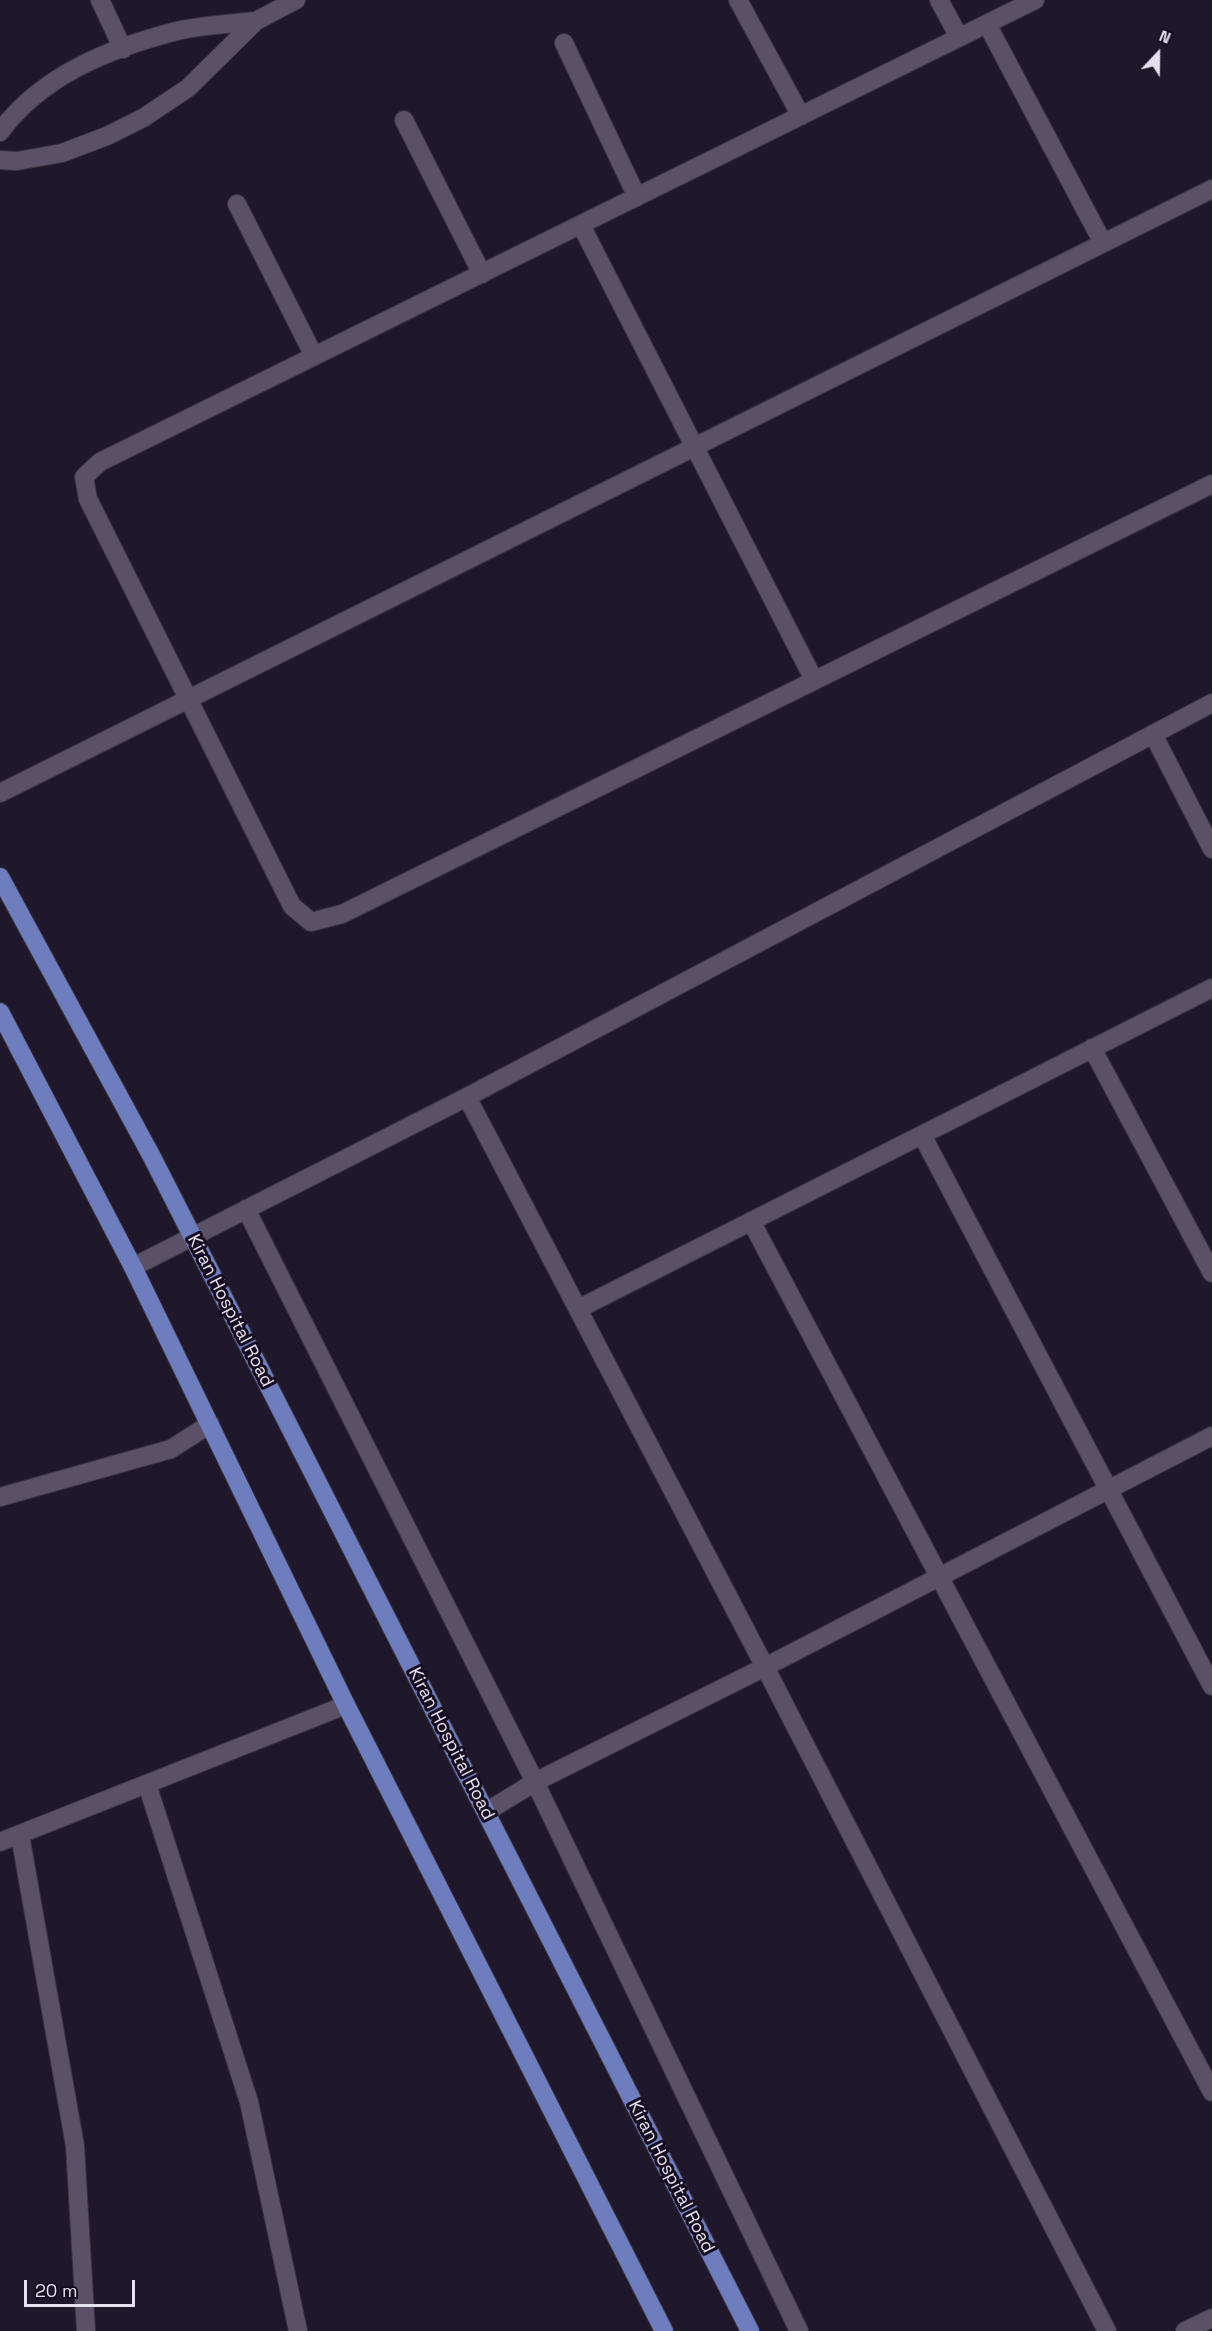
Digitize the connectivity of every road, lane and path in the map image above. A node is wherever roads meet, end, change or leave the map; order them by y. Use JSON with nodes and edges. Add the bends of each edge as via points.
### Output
{"nodes":[{"id":1,"x":100,"y":0,"type":"edge"},
{"id":2,"x":296,"y":0,"type":"edge"},
{"id":3,"x":738,"y":0,"type":"edge"},
{"id":4,"x":939,"y":0,"type":"edge"},
{"id":5,"x":1035,"y":0,"type":"edge"},
{"id":6,"x":256,"y":21,"type":"junction"},
{"id":7,"x":987,"y":24,"type":"junction"},
{"id":8,"x":959,"y":37,"type":"junction"},
{"id":9,"x":564,"y":43,"type":"dead end"},
{"id":10,"x":123,"y":49,"type":"junction"},
{"id":11,"x":801,"y":116,"type":"junction"},
{"id":12,"x":404,"y":120,"type":"dead end"},
{"id":13,"x":0,"y":132,"type":"edge"},
{"id":14,"x":0,"y":160,"type":"edge"},
{"id":15,"x":1212,"y":189,"type":"edge"},
{"id":16,"x":637,"y":197,"type":"junction"},
{"id":17,"x":237,"y":204,"type":"dead end"},
{"id":18,"x":581,"y":225,"type":"junction"},
{"id":19,"x":1103,"y":243,"type":"junction"},
{"id":20,"x":482,"y":274,"type":"junction"},
{"id":21,"x":314,"y":356,"type":"junction"},
{"id":22,"x":695,"y":447,"type":"junction"},
{"id":23,"x":1212,"y":484,"type":"edge"},
{"id":24,"x":814,"y":681,"type":"junction"},
{"id":25,"x":189,"y":699,"type":"junction"},
{"id":26,"x":1212,"y":703,"type":"edge"},
{"id":27,"x":1153,"y":734,"type":"junction"},
{"id":28,"x":0,"y":793,"type":"edge"},
{"id":29,"x":1212,"y":849,"type":"edge"},
{"id":30,"x":0,"y":876,"type":"edge"},
{"id":31,"x":1212,"y":988,"type":"edge"},
{"id":32,"x":0,"y":1012,"type":"edge"},
{"id":33,"x":1092,"y":1048,"type":"junction"},
{"id":34,"x":466,"y":1097,"type":"junction"},
{"id":35,"x":922,"y":1135,"type":"junction"},
{"id":36,"x":246,"y":1209,"type":"junction"},
{"id":37,"x":751,"y":1221,"type":"junction"},
{"id":38,"x":192,"y":1236,"type":"junction"},
{"id":39,"x":133,"y":1267,"type":"junction"},
{"id":40,"x":1212,"y":1273,"type":"edge"},
{"id":41,"x":578,"y":1309,"type":"junction"},
{"id":42,"x":210,"y":1424,"type":"junction"},
{"id":43,"x":1212,"y":1436,"type":"edge"},
{"id":44,"x":1108,"y":1489,"type":"junction"},
{"id":45,"x":0,"y":1497,"type":"edge"},
{"id":46,"x":938,"y":1577,"type":"junction"},
{"id":47,"x":765,"y":1667,"type":"junction"},
{"id":48,"x":1212,"y":1686,"type":"edge"},
{"id":49,"x":346,"y":1705,"type":"junction"},
{"id":50,"x":535,"y":1782,"type":"junction"},
{"id":51,"x":147,"y":1784,"type":"junction"},
{"id":52,"x":486,"y":1812,"type":"junction"},
{"id":53,"x":20,"y":1834,"type":"junction"},
{"id":54,"x":0,"y":1842,"type":"edge"},
{"id":55,"x":1212,"y":2092,"type":"edge"},
{"id":56,"x":1212,"y":2318,"type":"edge"},
{"id":57,"x":86,"y":2331,"type":"edge"},
{"id":58,"x":298,"y":2331,"type":"edge"},
{"id":59,"x":664,"y":2331,"type":"edge"},
{"id":60,"x":750,"y":2331,"type":"edge"},
{"id":61,"x":799,"y":2331,"type":"edge"},
{"id":62,"x":1107,"y":2331,"type":"edge"},
{"id":63,"x":1185,"y":2331,"type":"edge"}],
"edges":[{"from":1,"to":10,"type":"street"},
{"from":2,"to":6,"type":"street"},
{"from":3,"to":11,"type":"street"},
{"from":4,"to":8,"type":"street"},
{"from":5,"to":7,"type":"street"},
{"from":6,"to":10,"type":"street","via":[[175,31]]},
{"from":6,"to":14,"type":"street","via":[[188,88],[143,118],[62,153]]},
{"from":7,"to":8,"type":"street"},
{"from":7,"to":19,"type":"street"},
{"from":8,"to":11,"type":"street"},
{"from":9,"to":16,"type":"street"},
{"from":10,"to":13,"type":"street","via":[[84,63],[42,89],[24,102]]},
{"from":11,"to":16,"type":"street"},
{"from":12,"to":20,"type":"street"},
{"from":15,"to":19,"type":"street"},
{"from":16,"to":18,"type":"street"},
{"from":17,"to":21,"type":"street"},
{"from":18,"to":20,"type":"street"},
{"from":18,"to":22,"type":"street"},
{"from":19,"to":22,"type":"street"},
{"from":20,"to":21,"type":"street"},
{"from":21,"to":25,"type":"street","via":[[100,462],[84,477],[88,499]]},
{"from":22,"to":24,"type":"street"},
{"from":22,"to":25,"type":"street"},
{"from":23,"to":24,"type":"street"},
{"from":24,"to":25,"type":"street","via":[[342,914],[311,922],[292,906]]},
{"from":25,"to":28,"type":"street"},
{"from":26,"to":27,"type":"street"},
{"from":27,"to":29,"type":"street"},
{"from":27,"to":34,"type":"street"},
{"from":30,"to":38,"type":"main road","name":"Kiran Hospital Road"},
{"from":31,"to":33,"type":"street"},
{"from":32,"to":39,"type":"main road"},
{"from":33,"to":35,"type":"street"},
{"from":33,"to":40,"type":"street"},
{"from":34,"to":36,"type":"street"},
{"from":34,"to":41,"type":"street"},
{"from":35,"to":37,"type":"street"},
{"from":35,"to":44,"type":"street"},
{"from":36,"to":38,"type":"street"},
{"from":36,"to":50,"type":"street"},
{"from":37,"to":41,"type":"street"},
{"from":37,"to":46,"type":"street"},
{"from":38,"to":39,"type":"street"},
{"from":38,"to":52,"type":"main road","name":"Kiran Hospital Road"},
{"from":39,"to":42,"type":"main road"},
{"from":41,"to":47,"type":"street"},
{"from":42,"to":45,"type":"street","via":[[171,1449]]},
{"from":42,"to":49,"type":"main road"},
{"from":43,"to":44,"type":"street"},
{"from":44,"to":46,"type":"street"},
{"from":44,"to":48,"type":"street"},
{"from":46,"to":47,"type":"street"},
{"from":46,"to":55,"type":"street"},
{"from":47,"to":50,"type":"street"},
{"from":47,"to":62,"type":"street"},
{"from":49,"to":51,"type":"street"},
{"from":49,"to":59,"type":"main road"},
{"from":50,"to":52,"type":"street"},
{"from":50,"to":61,"type":"street"},
{"from":51,"to":53,"type":"street"},
{"from":51,"to":58,"type":"street","via":[[249,2102]]},
{"from":52,"to":60,"type":"main road","name":"Kiran Hospital Road"},
{"from":53,"to":54,"type":"street"},
{"from":53,"to":57,"type":"street","via":[[75,2146]]},
{"from":56,"to":63,"type":"street"}]}
